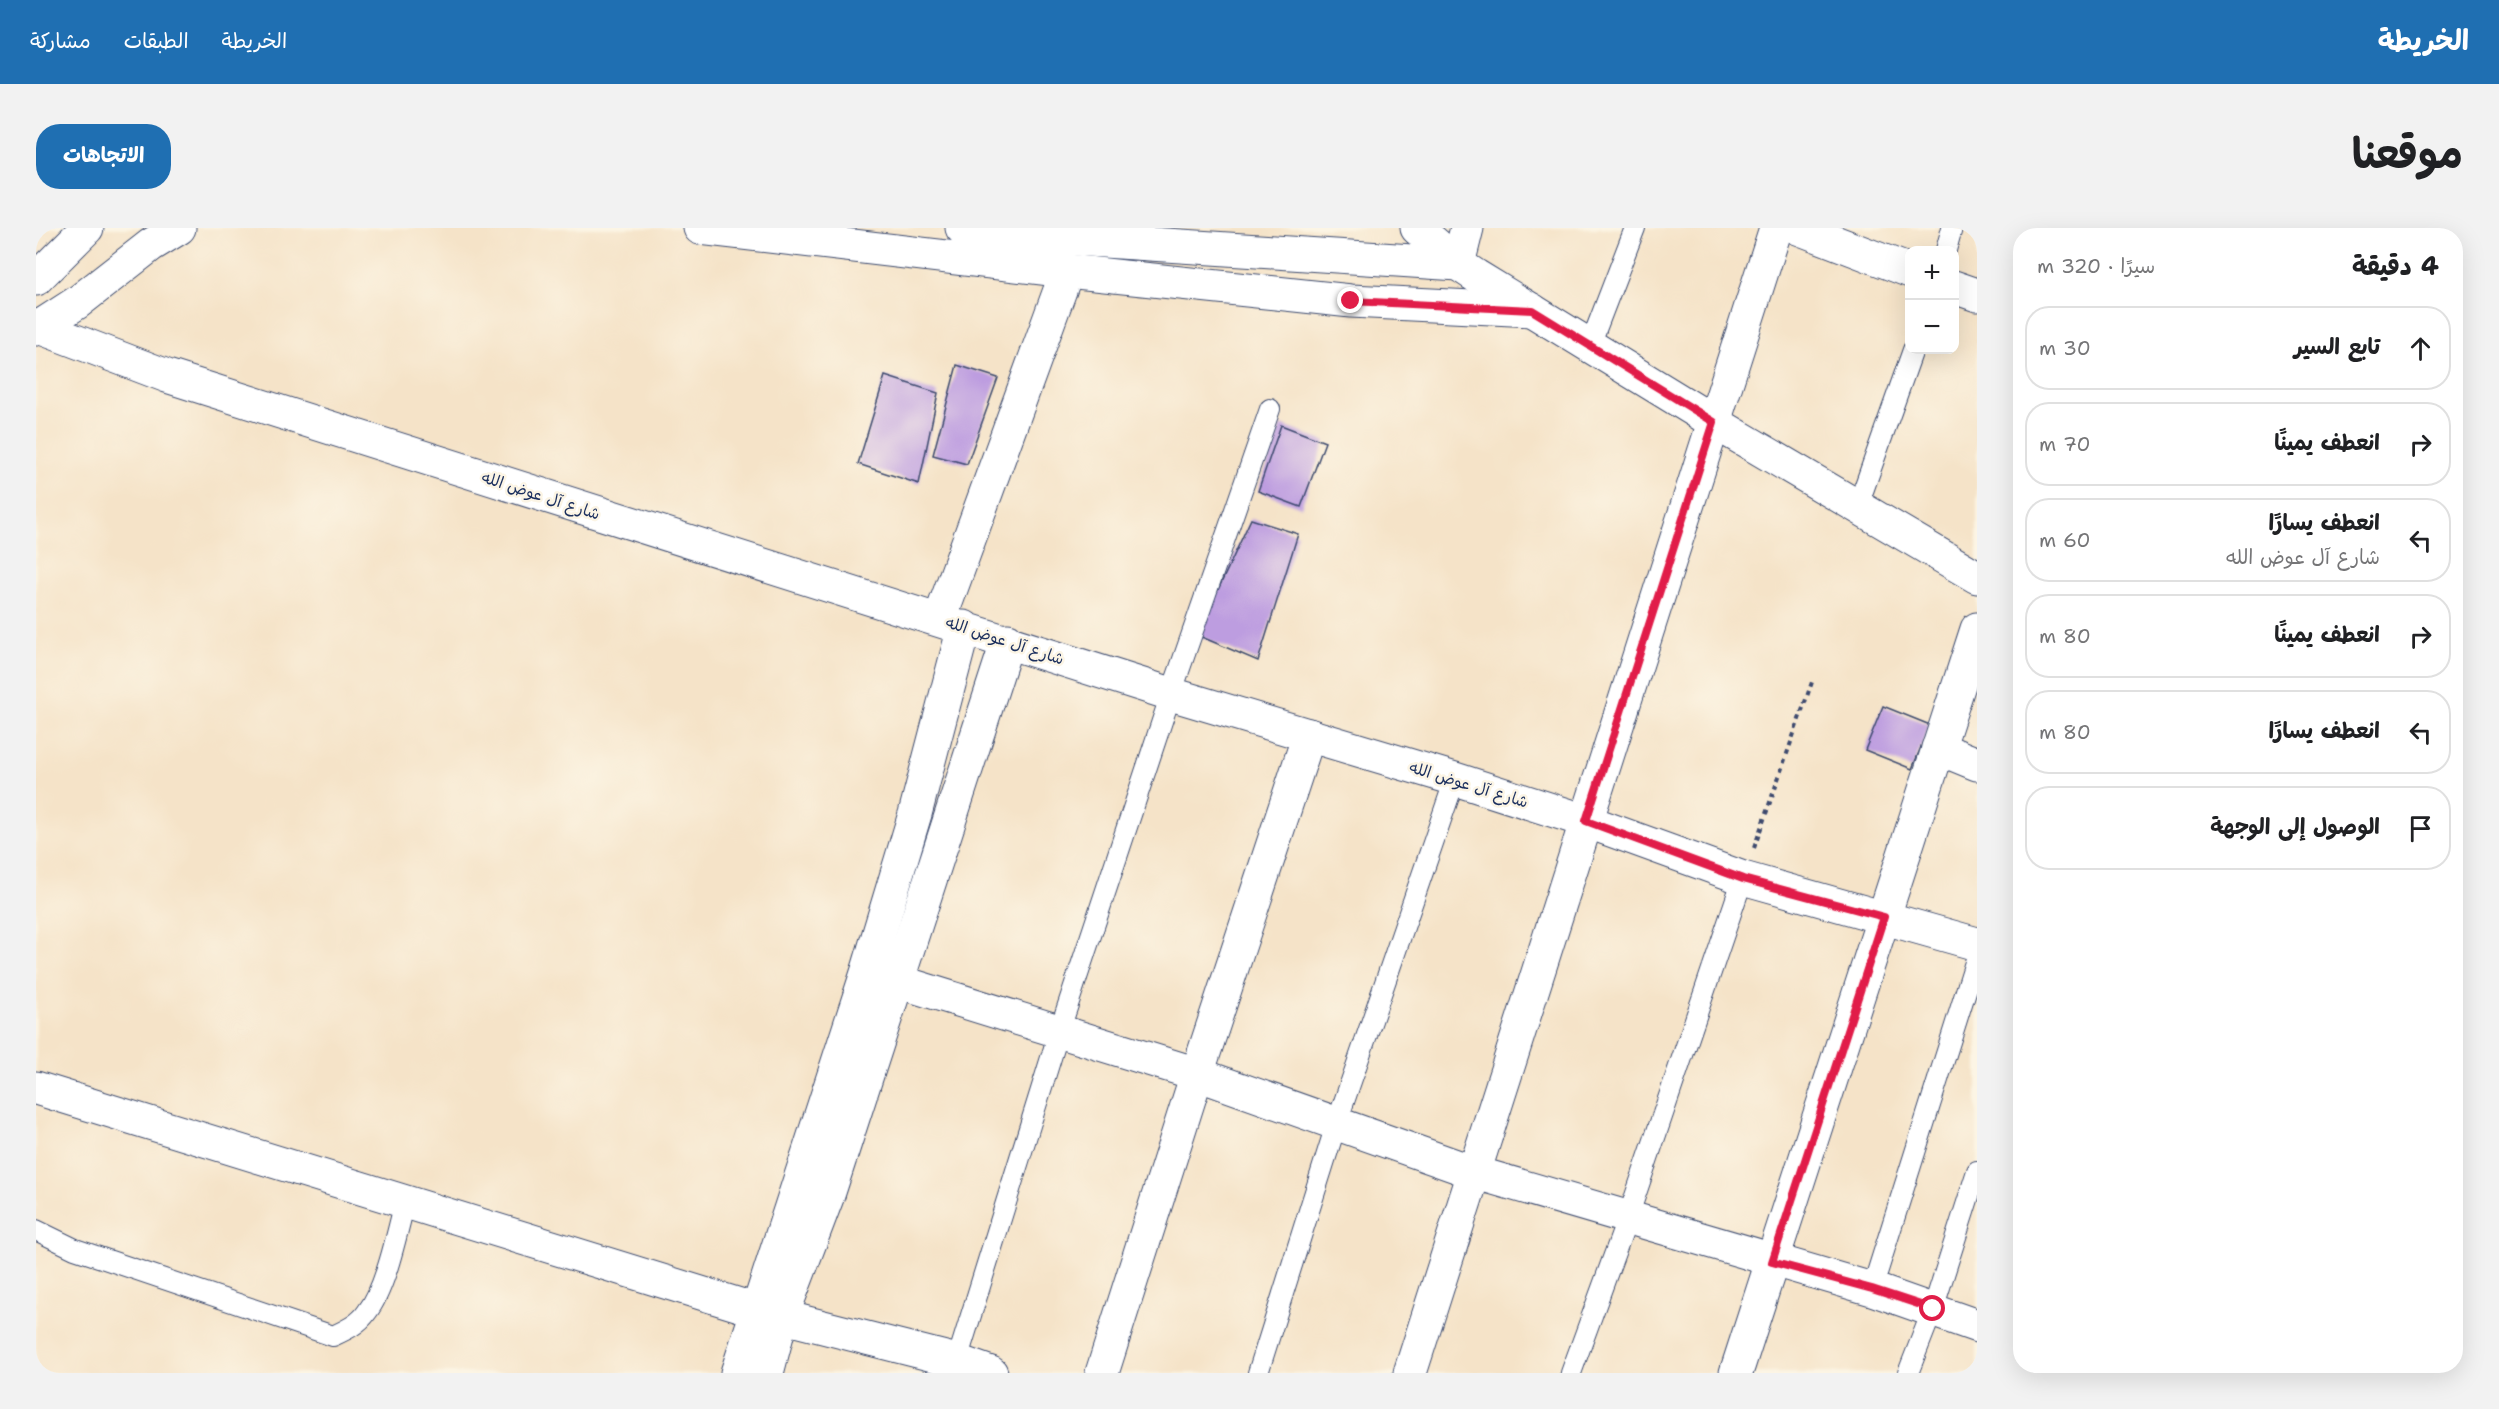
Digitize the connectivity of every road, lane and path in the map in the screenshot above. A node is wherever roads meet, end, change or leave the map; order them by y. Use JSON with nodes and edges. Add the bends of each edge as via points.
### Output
{"nodes":[{"id":1,"x":87,"y":228,"type":"edge"},
{"id":2,"x":179,"y":228,"type":"edge"},
{"id":3,"x":700,"y":228,"type":"edge"},
{"id":4,"x":962,"y":228,"type":"edge"},
{"id":5,"x":1417,"y":228,"type":"edge"},
{"id":6,"x":1467,"y":228,"type":"edge"},
{"id":7,"x":1635,"y":228,"type":"edge"},
{"id":8,"x":1776,"y":228,"type":"edge"},
{"id":9,"x":1798,"y":228,"type":"edge"},
{"id":10,"x":1952,"y":228,"type":"edge"},
{"id":11,"x":1043,"y":232,"type":"edge"},
{"id":12,"x":1947,"y":246,"type":"edge"},
{"id":13,"x":1458,"y":264,"type":"junction"},
{"id":14,"x":1905,"y":269,"type":"edge"},
{"id":15,"x":1067,"y":271,"type":"junction"},
{"id":16,"x":36,"y":279,"type":"edge"},
{"id":17,"x":1959,"y":289,"type":"edge"},
{"id":18,"x":1977,"y":295,"type":"edge"},
{"id":19,"x":1532,"y":310,"type":"junction"},
{"id":20,"x":37,"y":327,"type":"edge"},
{"id":21,"x":1590,"y":345,"type":"junction"},
{"id":22,"x":1912,"y":354,"type":"edge"},
{"id":23,"x":1270,"y":410,"type":"dead end"},
{"id":24,"x":1714,"y":422,"type":"junction"},
{"id":25,"x":1857,"y":508,"type":"junction"},
{"id":26,"x":1977,"y":577,"type":"edge"},
{"id":27,"x":952,"y":623,"type":"junction"},
{"id":28,"x":1977,"y":629,"type":"edge"},
{"id":29,"x":1008,"y":640,"type":"junction"},
{"id":30,"x":1812,"y":682,"type":"dead end"},
{"id":31,"x":1969,"y":687,"type":"edge"},
{"id":32,"x":1171,"y":694,"type":"junction"},
{"id":33,"x":1309,"y":735,"type":"junction"},
{"id":34,"x":1938,"y":748,"type":"junction"},
{"id":35,"x":1977,"y":764,"type":"edge"},
{"id":36,"x":1455,"y":779,"type":"junction"},
{"id":37,"x":1586,"y":821,"type":"junction"},
{"id":38,"x":1743,"y":879,"type":"junction"},
{"id":39,"x":1884,"y":917,"type":"junction"},
{"id":40,"x":1977,"y":944,"type":"edge"},
{"id":41,"x":1977,"y":956,"type":"edge"},
{"id":42,"x":897,"y":981,"type":"junction"},
{"id":43,"x":1059,"y":1032,"type":"junction"},
{"id":44,"x":1197,"y":1074,"type":"junction"},
{"id":45,"x":36,"y":1088,"type":"edge"},
{"id":46,"x":1336,"y":1125,"type":"junction"},
{"id":47,"x":1977,"y":1171,"type":"edge"},
{"id":48,"x":1473,"y":1172,"type":"junction"},
{"id":49,"x":405,"y":1202,"type":"junction"},
{"id":50,"x":1628,"y":1217,"type":"junction"},
{"id":51,"x":36,"y":1230,"type":"edge"},
{"id":52,"x":1772,"y":1262,"type":"junction"},
{"id":53,"x":1872,"y":1289,"type":"junction"},
{"id":54,"x":1933,"y":1309,"type":"junction"},
{"id":55,"x":769,"y":1313,"type":"junction"},
{"id":56,"x":1977,"y":1326,"type":"edge"},
{"id":57,"x":955,"y":1367,"type":"edge"},
{"id":58,"x":737,"y":1373,"type":"edge"},
{"id":59,"x":767,"y":1373,"type":"edge"},
{"id":60,"x":991,"y":1373,"type":"edge"},
{"id":61,"x":1102,"y":1373,"type":"edge"},
{"id":62,"x":1258,"y":1373,"type":"edge"},
{"id":63,"x":1410,"y":1373,"type":"edge"},
{"id":64,"x":1571,"y":1373,"type":"edge"},
{"id":65,"x":1736,"y":1373,"type":"edge"},
{"id":66,"x":1908,"y":1373,"type":"edge"}],
"edges":[{"from":1,"to":16,"type":"street"},
{"from":2,"to":20,"type":"street"},
{"from":3,"to":15,"type":"street"},
{"from":4,"to":11,"type":"street"},
{"from":5,"to":13,"type":"street"},
{"from":6,"to":13,"type":"street"},
{"from":7,"to":21,"type":"lane"},
{"from":8,"to":24,"type":"street"},
{"from":9,"to":14,"type":"street"},
{"from":10,"to":12,"type":"lane"},
{"from":11,"to":13,"type":"street"},
{"from":13,"to":19,"type":"street"},
{"from":15,"to":19,"type":"street","via":[[1351,301]]},
{"from":15,"to":27,"type":"street"},
{"from":17,"to":18,"type":"street"},
{"from":19,"to":21,"type":"street"},
{"from":20,"to":27,"type":"street","name":"شارع آل عوض الله","via":[[167,376]]},
{"from":21,"to":24,"type":"street"},
{"from":22,"to":25,"type":"lane"},
{"from":23,"to":32,"type":"lane"},
{"from":24,"to":25,"type":"street"},
{"from":24,"to":37,"type":"street"},
{"from":25,"to":26,"type":"street"},
{"from":27,"to":29,"type":"street","name":"شارع آل عوض الله"},
{"from":27,"to":55,"type":"street","via":[[915,814]]},
{"from":28,"to":31,"type":"street"},
{"from":29,"to":32,"type":"street","name":"شارع آل عوض الله"},
{"from":29,"to":42,"type":"street"},
{"from":30,"to":38,"type":"path"},
{"from":31,"to":34,"type":"street"},
{"from":32,"to":33,"type":"street","name":"شارع آل عوض الله"},
{"from":32,"to":43,"type":"lane"},
{"from":33,"to":36,"type":"street","name":"شارع آل عوض الله"},
{"from":33,"to":44,"type":"street"},
{"from":34,"to":35,"type":"street"},
{"from":34,"to":39,"type":"street"},
{"from":36,"to":37,"type":"street","name":"شارع آل عوض الله"},
{"from":36,"to":46,"type":"lane"},
{"from":37,"to":38,"type":"street","name":"شارع آل عوض الله"},
{"from":37,"to":48,"type":"street"},
{"from":38,"to":39,"type":"street","name":"شارع آل عوض الله"},
{"from":38,"to":50,"type":"lane"},
{"from":39,"to":40,"type":"street","name":"شارع آل عوض الله"},
{"from":39,"to":52,"type":"street"},
{"from":41,"to":53,"type":"lane"},
{"from":42,"to":43,"type":"street"},
{"from":42,"to":55,"type":"street","via":[[828,1195]]},
{"from":43,"to":44,"type":"street"},
{"from":43,"to":57,"type":"lane"},
{"from":44,"to":46,"type":"street"},
{"from":44,"to":61,"type":"street"},
{"from":45,"to":49,"type":"street"},
{"from":46,"to":48,"type":"street"},
{"from":46,"to":62,"type":"lane"},
{"from":47,"to":54,"type":"lane"},
{"from":48,"to":50,"type":"street"},
{"from":48,"to":63,"type":"street"},
{"from":49,"to":51,"type":"lane","via":[[386,1270],[368,1311],[351,1328],[333,1336],[75,1249]]},
{"from":49,"to":55,"type":"street"},
{"from":50,"to":52,"type":"street"},
{"from":50,"to":64,"type":"lane"},
{"from":52,"to":53,"type":"street"},
{"from":52,"to":65,"type":"street"},
{"from":53,"to":54,"type":"street"},
{"from":54,"to":56,"type":"street"},
{"from":54,"to":66,"type":"lane"},
{"from":55,"to":57,"type":"street"},
{"from":55,"to":58,"type":"street"},
{"from":55,"to":59,"type":"street"},
{"from":57,"to":60,"type":"street"}]}
